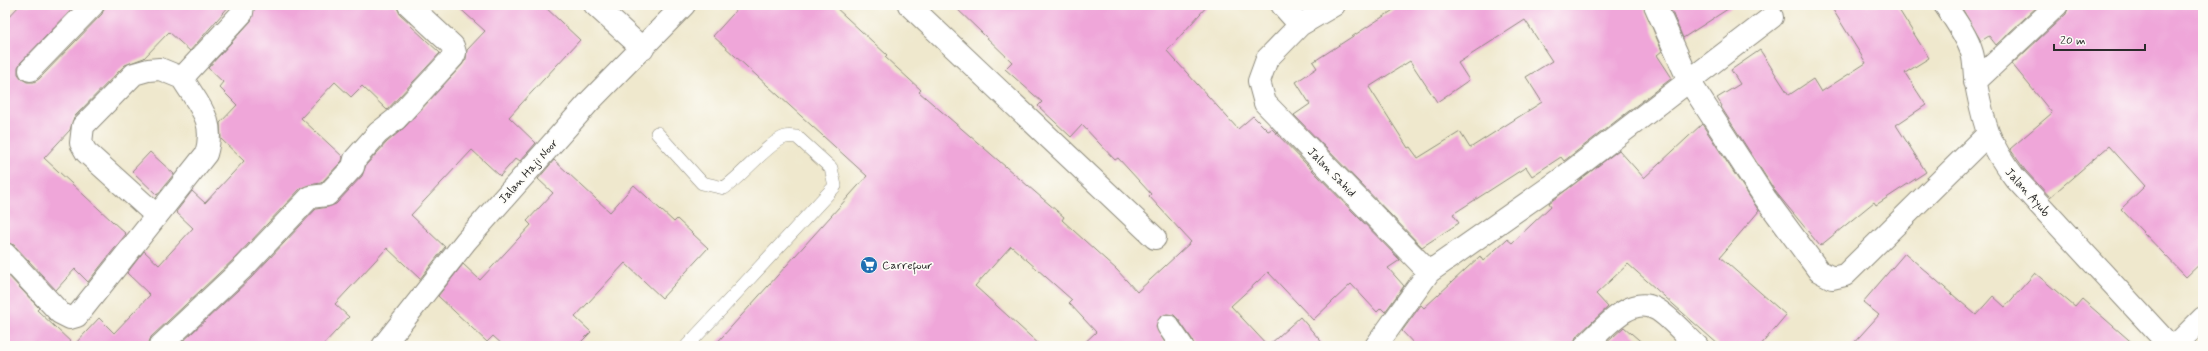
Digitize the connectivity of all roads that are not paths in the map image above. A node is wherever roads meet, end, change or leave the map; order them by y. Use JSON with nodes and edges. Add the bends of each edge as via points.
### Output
{"nodes":[{"id":1,"x":93,"y":5,"type":"edge"},
{"id":2,"x":242,"y":5,"type":"edge"},
{"id":3,"x":408,"y":5,"type":"edge"},
{"id":4,"x":595,"y":5,"type":"edge"},
{"id":5,"x":684,"y":5,"type":"edge"},
{"id":6,"x":909,"y":5,"type":"edge"},
{"id":7,"x":1282,"y":5,"type":"edge"},
{"id":8,"x":1334,"y":5,"type":"edge"},
{"id":9,"x":1655,"y":5,"type":"edge"},
{"id":10,"x":1946,"y":5,"type":"edge"},
{"id":11,"x":2057,"y":5,"type":"edge"},
{"id":12,"x":1772,"y":17,"type":"dead end"},
{"id":13,"x":1300,"y":25,"type":"junction"},
{"id":14,"x":643,"y":49,"type":"junction"},
{"id":15,"x":30,"y":70,"type":"dead end"},
{"id":16,"x":182,"y":78,"type":"junction"},
{"id":17,"x":1689,"y":81,"type":"junction"},
{"id":18,"x":1976,"y":82,"type":"junction"},
{"id":19,"x":657,"y":133,"type":"dead end"},
{"id":20,"x":1987,"y":136,"type":"junction"},
{"id":21,"x":157,"y":216,"type":"junction"},
{"id":22,"x":1154,"y":238,"type":"dead end"},
{"id":23,"x":5,"y":254,"type":"edge"},
{"id":24,"x":1428,"y":272,"type":"junction"},
{"id":25,"x":2203,"y":318,"type":"edge"},
{"id":26,"x":1168,"y":326,"type":"dead end"},
{"id":27,"x":160,"y":346,"type":"edge"},
{"id":28,"x":383,"y":346,"type":"edge"},
{"id":29,"x":687,"y":346,"type":"edge"},
{"id":30,"x":1182,"y":346,"type":"edge"},
{"id":31,"x":1376,"y":346,"type":"edge"},
{"id":32,"x":1585,"y":346,"type":"edge"},
{"id":33,"x":1697,"y":346,"type":"edge"},
{"id":34,"x":2170,"y":346,"type":"edge"},
{"id":35,"x":2175,"y":346,"type":"edge"}],
"edges":[{"from":1,"to":15,"type":"street"},
{"from":2,"to":16,"type":"street","via":[[242,13]]},
{"from":3,"to":27,"type":"street","via":[[453,46],[453,57],[396,119],[378,133],[355,159],[353,167],[327,195],[310,197],[244,268]]},
{"from":4,"to":14,"type":"street"},
{"from":5,"to":14,"type":"street","name":"Jalan Haji Noor"},
{"from":6,"to":22,"type":"street"},
{"from":7,"to":13,"type":"street"},
{"from":8,"to":13,"type":"street","name":"Jalan Sahid"},
{"from":9,"to":17,"type":"street"},
{"from":10,"to":18,"type":"street","name":"Jalan Ayub","via":[[1961,28],[1972,53]]},
{"from":11,"to":18,"type":"street"},
{"from":12,"to":17,"type":"street"},
{"from":13,"to":24,"type":"street","name":"Jalan Sahid","via":[[1266,59],[1259,81],[1265,103]]},
{"from":14,"to":28,"type":"street","name":"Jalan Haji Noor","via":[[590,102],[466,241]]},
{"from":16,"to":21,"type":"street","via":[[208,120],[210,140],[206,154]]},
{"from":16,"to":21,"type":"street","via":[[160,69],[134,74],[83,126],[81,143],[86,152]]},
{"from":17,"to":20,"type":"street","via":[[1765,198],[1819,271],[1832,278],[1845,275]]},
{"from":17,"to":24,"type":"street","via":[[1560,180]]},
{"from":18,"to":20,"type":"street","name":"Jalan Ayub"},
{"from":19,"to":29,"type":"lane","via":[[702,183],[724,188],[738,179],[774,143],[786,137],[798,137],[831,168],[835,186]]},
{"from":20,"to":34,"type":"street","name":"Jalan Ayub","via":[[1999,158],[2015,178]]},
{"from":21,"to":23,"type":"street","via":[[77,316],[70,318],[60,313]]},
{"from":24,"to":31,"type":"street"},
{"from":25,"to":35,"type":"street"},
{"from":26,"to":30,"type":"street"},
{"from":32,"to":33,"type":"street","via":[[1627,309],[1641,304],[1656,309]]}]}
